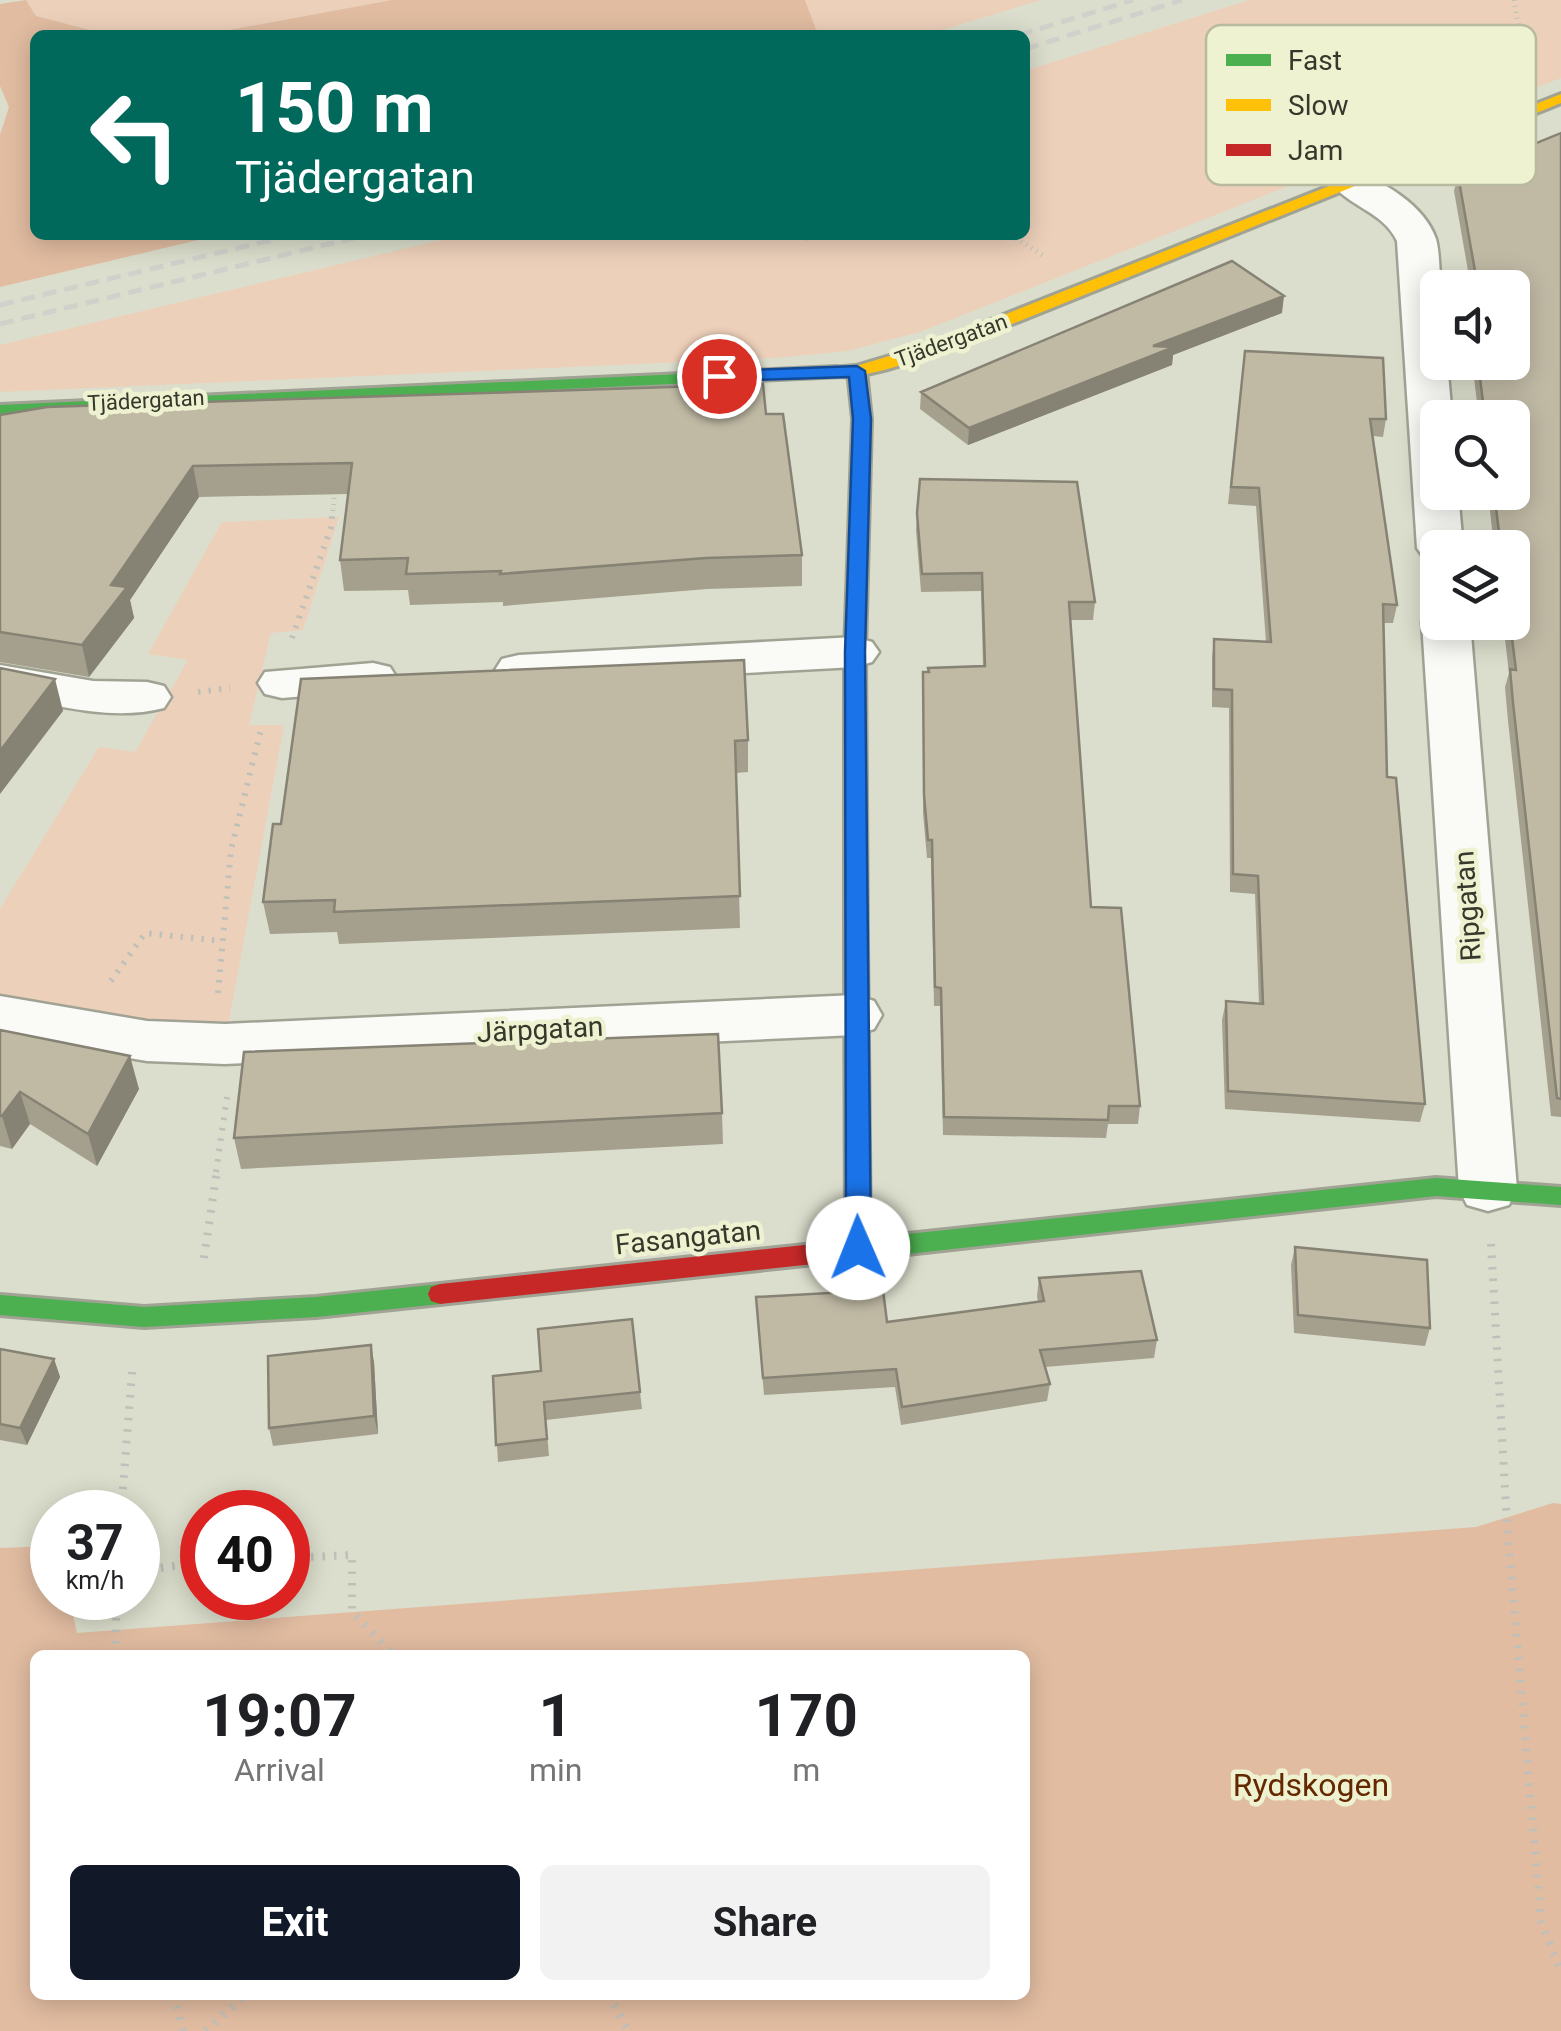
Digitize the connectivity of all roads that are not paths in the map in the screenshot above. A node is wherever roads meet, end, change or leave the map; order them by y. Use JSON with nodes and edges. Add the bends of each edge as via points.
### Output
{"nodes":[{"id":1,"x":1561,"y":98,"type":"edge"},
{"id":2,"x":1536,"y":108,"type":"edge"},
{"id":3,"x":1343,"y":185,"type":"edge"},
{"id":4,"x":1355,"y":185,"type":"edge"},
{"id":5,"x":857,"y":371,"type":"junction"},
{"id":6,"x":0,"y":410,"type":"edge"},
{"id":7,"x":1439,"y":530,"type":"edge"},
{"id":8,"x":1447,"y":640,"type":"edge"},
{"id":9,"x":855,"y":652,"type":"junction"},
{"id":10,"x":480,"y":672,"type":"edge"},
{"id":11,"x":420,"y":676,"type":"edge"},
{"id":12,"x":0,"y":680,"type":"edge"},
{"id":13,"x":282,"y":683,"type":"road end"},
{"id":14,"x":147,"y":698,"type":"road end"},
{"id":15,"x":855,"y":1015,"type":"junction"},
{"id":16,"x":0,"y":1016,"type":"edge"},
{"id":17,"x":1488,"y":1189,"type":"junction"},
{"id":18,"x":1561,"y":1196,"type":"edge"},
{"id":19,"x":858,"y":1248,"type":"junction"},
{"id":20,"x":0,"y":1304,"type":"edge"}],
"edges":[{"from":1,"to":2,"type":"street","name":"Tjädergatan"},
{"from":3,"to":5,"type":"street","name":"Tjädergatan","via":[[939,347]]},
{"from":4,"to":7,"type":"street","via":[[1396,211],[1417,242]]},
{"from":5,"to":6,"type":"street","name":"Tjädergatan"},
{"from":5,"to":9,"type":"street","via":[[862,419]]},
{"from":8,"to":17,"type":"street","name":"Ripgatan"},
{"from":9,"to":10,"type":"street"},
{"from":9,"to":15,"type":"street"},
{"from":11,"to":13,"type":"street"},
{"from":12,"to":14,"type":"street"},
{"from":15,"to":16,"type":"street","name":"Järpgatan","via":[[225,1044],[148,1040]]},
{"from":15,"to":19,"type":"street"},
{"from":17,"to":18,"type":"street","name":"Fasangatan"},
{"from":17,"to":19,"type":"street","name":"Fasangatan","via":[[1436,1187]]},
{"from":19,"to":20,"type":"street","name":"Fasangatan","via":[[196,1315]]}]}
